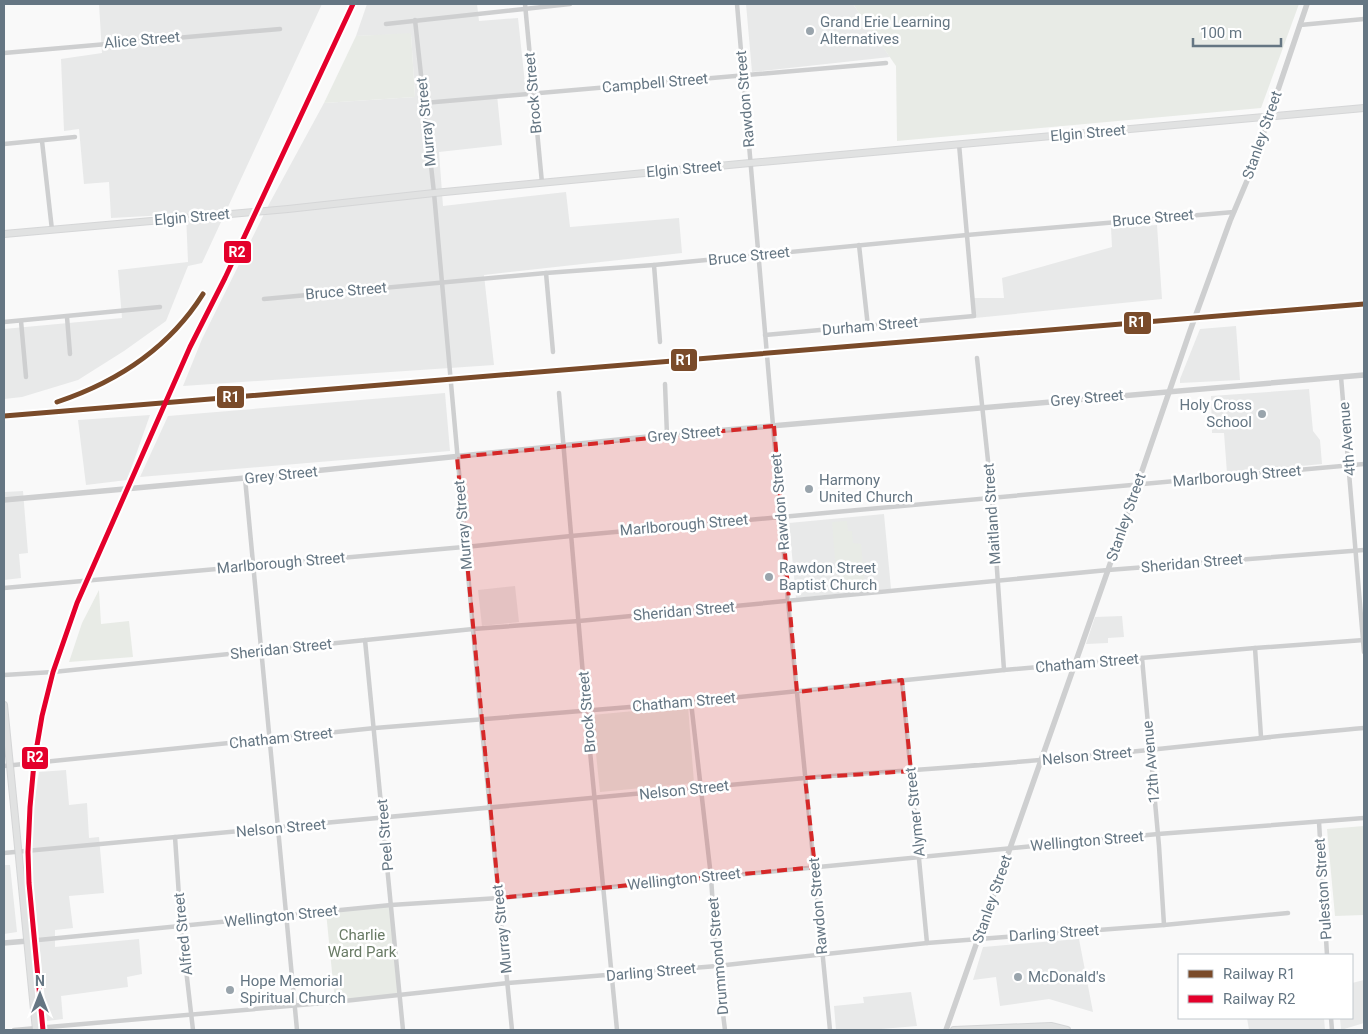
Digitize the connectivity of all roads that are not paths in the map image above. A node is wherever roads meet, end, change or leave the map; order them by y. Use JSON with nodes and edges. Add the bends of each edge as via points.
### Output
{"nodes":[{"id":1,"x":570,"y":4,"type":"edge"},
{"id":2,"x":737,"y":4,"type":"edge"},
{"id":3,"x":1307,"y":4,"type":"edge"},
{"id":4,"x":525,"y":6,"type":"edge"},
{"id":5,"x":1364,"y":19,"type":"edge"},
{"id":6,"x":415,"y":20,"type":"junction"},
{"id":7,"x":386,"y":24,"type":"dead end"},
{"id":8,"x":1300,"y":25,"type":"junction"},
{"id":9,"x":280,"y":29,"type":"dead end"},
{"id":10,"x":4,"y":53,"type":"edge"},
{"id":11,"x":886,"y":63,"type":"dead end"},
{"id":12,"x":744,"y":76,"type":"junction"},
{"id":13,"x":532,"y":93,"type":"junction"},
{"id":14,"x":424,"y":103,"type":"junction"},
{"id":15,"x":1364,"y":108,"type":"edge"},
{"id":16,"x":1268,"y":116,"type":"junction"},
{"id":17,"x":75,"y":137,"type":"dead end"},
{"id":18,"x":42,"y":140,"type":"junction"},
{"id":19,"x":4,"y":144,"type":"edge"},
{"id":20,"x":959,"y":144,"type":"junction"},
{"id":21,"x":750,"y":163,"type":"junction"},
{"id":22,"x":542,"y":183,"type":"junction"},
{"id":23,"x":434,"y":193,"type":"junction"},
{"id":24,"x":1234,"y":212,"type":"junction"},
{"id":25,"x":52,"y":230,"type":"junction"},
{"id":26,"x":4,"y":234,"type":"edge"},
{"id":27,"x":967,"y":234,"type":"junction"},
{"id":28,"x":860,"y":244,"type":"junction"},
{"id":29,"x":758,"y":255,"type":"junction"},
{"id":30,"x":654,"y":264,"type":"junction"},
{"id":31,"x":546,"y":273,"type":"junction"},
{"id":32,"x":441,"y":282,"type":"junction"},
{"id":33,"x":264,"y":299,"type":"dead end"},
{"id":34,"x":160,"y":307,"type":"dead end"},
{"id":35,"x":67,"y":317,"type":"junction"},
{"id":36,"x":21,"y":321,"type":"junction"},
{"id":37,"x":4,"y":322,"type":"edge"},
{"id":38,"x":868,"y":327,"type":"junction"},
{"id":39,"x":764,"y":335,"type":"junction"},
{"id":40,"x":660,"y":342,"type":"dead end"},
{"id":41,"x":553,"y":352,"type":"dead end"},
{"id":42,"x":70,"y":354,"type":"dead end"},
{"id":43,"x":977,"y":358,"type":"dead end"},
{"id":44,"x":1364,"y":375,"type":"edge"},
{"id":45,"x":26,"y":377,"type":"dead end"},
{"id":46,"x":1341,"y":377,"type":"junction"},
{"id":47,"x":665,"y":384,"type":"dead end"},
{"id":48,"x":1169,"y":390,"type":"junction"},
{"id":49,"x":559,"y":393,"type":"dead end"},
{"id":50,"x":982,"y":408,"type":"junction"},
{"id":51,"x":774,"y":426,"type":"junction"},
{"id":52,"x":667,"y":435,"type":"junction"},
{"id":53,"x":562,"y":445,"type":"junction"},
{"id":54,"x":457,"y":457,"type":"junction"},
{"id":55,"x":1364,"y":464,"type":"edge"},
{"id":56,"x":1349,"y":465,"type":"junction"},
{"id":57,"x":245,"y":478,"type":"junction"},
{"id":58,"x":1137,"y":485,"type":"junction"},
{"id":59,"x":992,"y":498,"type":"junction"},
{"id":60,"x":4,"y":500,"type":"edge"},
{"id":61,"x":781,"y":516,"type":"junction"},
{"id":62,"x":571,"y":536,"type":"junction"},
{"id":63,"x":465,"y":547,"type":"junction"},
{"id":64,"x":1356,"y":550,"type":"junction"},
{"id":65,"x":1364,"y":550,"type":"edge"},
{"id":66,"x":254,"y":565,"type":"junction"},
{"id":67,"x":1108,"y":570,"type":"junction"},
{"id":68,"x":997,"y":582,"type":"junction"},
{"id":69,"x":4,"y":588,"type":"edge"},
{"id":70,"x":788,"y":601,"type":"junction"},
{"id":71,"x":579,"y":621,"type":"junction"},
{"id":72,"x":473,"y":629,"type":"junction"},
{"id":73,"x":366,"y":640,"type":"junction"},
{"id":74,"x":1364,"y":640,"type":"edge"},
{"id":75,"x":1256,"y":648,"type":"junction"},
{"id":76,"x":261,"y":651,"type":"junction"},
{"id":77,"x":1364,"y":652,"type":"edge"},
{"id":78,"x":1142,"y":658,"type":"junction"},
{"id":79,"x":1074,"y":664,"type":"junction"},
{"id":80,"x":1004,"y":670,"type":"junction"},
{"id":81,"x":4,"y":675,"type":"edge"},
{"id":82,"x":902,"y":680,"type":"junction"},
{"id":83,"x":797,"y":692,"type":"junction"},
{"id":84,"x":691,"y":702,"type":"junction"},
{"id":85,"x":4,"y":705,"type":"edge"},
{"id":86,"x":586,"y":710,"type":"junction"},
{"id":87,"x":480,"y":719,"type":"junction"},
{"id":88,"x":375,"y":728,"type":"junction"},
{"id":89,"x":1364,"y":728,"type":"edge"},
{"id":90,"x":1261,"y":737,"type":"junction"},
{"id":91,"x":269,"y":739,"type":"junction"},
{"id":92,"x":1149,"y":750,"type":"junction"},
{"id":93,"x":1041,"y":760,"type":"junction"},
{"id":94,"x":7,"y":766,"type":"edge"},
{"id":95,"x":911,"y":771,"type":"junction"},
{"id":96,"x":805,"y":778,"type":"junction"},
{"id":97,"x":702,"y":788,"type":"junction"},
{"id":98,"x":595,"y":798,"type":"junction"},
{"id":99,"x":490,"y":808,"type":"junction"},
{"id":100,"x":383,"y":818,"type":"junction"},
{"id":101,"x":1364,"y":818,"type":"edge"},
{"id":102,"x":1319,"y":822,"type":"junction"},
{"id":103,"x":277,"y":829,"type":"junction"},
{"id":104,"x":1158,"y":834,"type":"junction"},
{"id":105,"x":175,"y":837,"type":"junction"},
{"id":106,"x":1009,"y":848,"type":"junction"},
{"id":107,"x":20,"y":852,"type":"junction"},
{"id":108,"x":4,"y":854,"type":"edge"},
{"id":109,"x":920,"y":857,"type":"junction"},
{"id":110,"x":815,"y":867,"type":"junction"},
{"id":111,"x":711,"y":876,"type":"junction"},
{"id":112,"x":604,"y":887,"type":"junction"},
{"id":113,"x":498,"y":898,"type":"junction"},
{"id":114,"x":391,"y":905,"type":"junction"},
{"id":115,"x":1288,"y":913,"type":"dead end"},
{"id":116,"x":286,"y":916,"type":"junction"},
{"id":117,"x":1164,"y":925,"type":"junction"},
{"id":118,"x":181,"y":926,"type":"junction"},
{"id":119,"x":978,"y":939,"type":"junction"},
{"id":120,"x":28,"y":941,"type":"junction"},
{"id":121,"x":4,"y":943,"type":"edge"},
{"id":122,"x":927,"y":943,"type":"junction"},
{"id":123,"x":1327,"y":954,"type":"edge"},
{"id":124,"x":822,"y":955,"type":"junction"},
{"id":125,"x":717,"y":966,"type":"junction"},
{"id":126,"x":611,"y":976,"type":"junction"},
{"id":127,"x":508,"y":983,"type":"junction"},
{"id":128,"x":400,"y":994,"type":"junction"},
{"id":129,"x":294,"y":1005,"type":"junction"},
{"id":130,"x":191,"y":1014,"type":"junction"},
{"id":131,"x":36,"y":1029,"type":"edge"},
{"id":132,"x":14,"y":1030,"type":"edge"},
{"id":133,"x":192,"y":1030,"type":"edge"},
{"id":134,"x":297,"y":1030,"type":"edge"},
{"id":135,"x":403,"y":1030,"type":"edge"},
{"id":136,"x":512,"y":1030,"type":"edge"},
{"id":137,"x":617,"y":1030,"type":"edge"},
{"id":138,"x":724,"y":1030,"type":"edge"},
{"id":139,"x":830,"y":1030,"type":"edge"},
{"id":140,"x":946,"y":1030,"type":"edge"},
{"id":141,"x":954,"y":1030,"type":"edge"},
{"id":142,"x":1067,"y":1030,"type":"edge"}],
"edges":[{"from":1,"to":4,"type":"street"},
{"from":2,"to":12,"type":"street","name":"Rawdon Street"},
{"from":3,"to":8,"type":"street","name":"Stanley Street"},
{"from":4,"to":6,"type":"street"},
{"from":4,"to":13,"type":"street","name":"Brock Street"},
{"from":5,"to":8,"type":"street"},
{"from":6,"to":7,"type":"street"},
{"from":6,"to":14,"type":"street","name":"Murray Street"},
{"from":8,"to":16,"type":"street","name":"Stanley Street"},
{"from":9,"to":10,"type":"street","name":"Alice Street"},
{"from":11,"to":12,"type":"street","name":"Campbell Street"},
{"from":12,"to":13,"type":"street","name":"Campbell Street"},
{"from":12,"to":21,"type":"street","name":"Rawdon Street"},
{"from":13,"to":14,"type":"street","name":"Campbell Street"},
{"from":13,"to":22,"type":"street","name":"Brock Street"},
{"from":14,"to":23,"type":"street","name":"Murray Street"},
{"from":15,"to":16,"type":"main road","name":"Elgin Street"},
{"from":16,"to":20,"type":"main road","name":"Elgin Street"},
{"from":16,"to":24,"type":"street","name":"Stanley Street"},
{"from":17,"to":18,"type":"street"},
{"from":18,"to":19,"type":"street"},
{"from":18,"to":25,"type":"street"},
{"from":20,"to":21,"type":"main road","name":"Elgin Street"},
{"from":20,"to":27,"type":"street"},
{"from":21,"to":22,"type":"main road","name":"Elgin Street"},
{"from":21,"to":29,"type":"street","name":"Rawdon Street"},
{"from":22,"to":23,"type":"main road","name":"Elgin Street"},
{"from":23,"to":25,"type":"main road","name":"Elgin Street"},
{"from":23,"to":32,"type":"street","name":"Murray Street"},
{"from":24,"to":27,"type":"street","name":"Bruce Street"},
{"from":24,"to":48,"type":"street","name":"Stanley Street"},
{"from":25,"to":26,"type":"main road","name":"Elgin Street"},
{"from":27,"to":28,"type":"street","name":"Bruce Street"},
{"from":27,"to":38,"type":"street","name":"Durham Street","via":[[974,316]]},
{"from":28,"to":29,"type":"street","name":"Bruce Street"},
{"from":28,"to":38,"type":"street"},
{"from":29,"to":30,"type":"street","name":"Bruce Street"},
{"from":29,"to":39,"type":"street","name":"Rawdon Street"},
{"from":30,"to":31,"type":"street","name":"Bruce Street"},
{"from":30,"to":40,"type":"street"},
{"from":31,"to":32,"type":"street","name":"Bruce Street"},
{"from":31,"to":41,"type":"street"},
{"from":32,"to":33,"type":"street","name":"Bruce Street"},
{"from":32,"to":54,"type":"street","name":"Murray Street"},
{"from":34,"to":35,"type":"street"},
{"from":35,"to":36,"type":"street"},
{"from":35,"to":42,"type":"street"},
{"from":36,"to":37,"type":"street"},
{"from":36,"to":45,"type":"street"},
{"from":38,"to":39,"type":"street","name":"Durham Street"},
{"from":39,"to":51,"type":"street","name":"Rawdon Street"},
{"from":43,"to":50,"type":"street","name":"Maitland Street"},
{"from":44,"to":46,"type":"street","name":"Grey Street"},
{"from":46,"to":48,"type":"street","name":"Grey Street"},
{"from":46,"to":56,"type":"street","name":"4th Avenue"},
{"from":47,"to":52,"type":"street"},
{"from":48,"to":50,"type":"street","name":"Grey Street"},
{"from":48,"to":58,"type":"street","name":"Stanley Street"},
{"from":49,"to":53,"type":"street","name":"Brock Street"},
{"from":50,"to":51,"type":"street","name":"Grey Street"},
{"from":50,"to":59,"type":"street","name":"Maitland Street"},
{"from":51,"to":52,"type":"street","name":"Grey Street"},
{"from":51,"to":61,"type":"street","name":"Rawdon Street"},
{"from":52,"to":53,"type":"street","name":"Grey Street"},
{"from":53,"to":54,"type":"street","name":"Grey Street"},
{"from":53,"to":62,"type":"street","name":"Brock Street"},
{"from":54,"to":57,"type":"street","name":"Grey Street"},
{"from":54,"to":63,"type":"street","name":"Murray Street"},
{"from":55,"to":56,"type":"street","name":"Marlborough Street"},
{"from":56,"to":58,"type":"street","name":"Marlborough Street"},
{"from":56,"to":64,"type":"street","name":"4th Avenue"},
{"from":57,"to":60,"type":"street","name":"Grey Street"},
{"from":57,"to":66,"type":"street"},
{"from":58,"to":59,"type":"street","name":"Marlborough Street"},
{"from":58,"to":67,"type":"street","name":"Stanley Street"},
{"from":59,"to":61,"type":"street","name":"Marlborough Street"},
{"from":59,"to":68,"type":"street","name":"Maitland Street"},
{"from":61,"to":62,"type":"street","name":"Marlborough Street"},
{"from":61,"to":70,"type":"street","name":"Rawdon Street"},
{"from":62,"to":63,"type":"street","name":"Marlborough Street"},
{"from":62,"to":71,"type":"street","name":"Brock Street"},
{"from":63,"to":66,"type":"street","name":"Marlborough Street"},
{"from":63,"to":72,"type":"street","name":"Murray Street"},
{"from":64,"to":65,"type":"street","name":"Sheridan Street"},
{"from":64,"to":67,"type":"street","name":"Sheridan Street"},
{"from":64,"to":74,"type":"street","name":"4th Avenue"},
{"from":66,"to":69,"type":"street","name":"Marlborough Street"},
{"from":66,"to":76,"type":"street"},
{"from":67,"to":68,"type":"street","name":"Sheridan Street"},
{"from":67,"to":79,"type":"street","name":"Stanley Street"},
{"from":68,"to":70,"type":"street","name":"Sheridan Street"},
{"from":68,"to":80,"type":"street","name":"Maitland Street"},
{"from":70,"to":71,"type":"street","name":"Sheridan Street"},
{"from":70,"to":83,"type":"street","name":"Rawdon Street"},
{"from":71,"to":72,"type":"street","name":"Sheridan Street"},
{"from":71,"to":86,"type":"street","name":"Brock Street"},
{"from":72,"to":73,"type":"street","name":"Sheridan Street"},
{"from":72,"to":87,"type":"street","name":"Murray Street"},
{"from":73,"to":76,"type":"street","name":"Sheridan Street"},
{"from":73,"to":88,"type":"street","name":"Peel Street"},
{"from":74,"to":75,"type":"street","name":"Chatham Street"},
{"from":74,"to":77,"type":"street","name":"4th Avenue"},
{"from":75,"to":78,"type":"street","name":"Chatham Street"},
{"from":75,"to":90,"type":"street"},
{"from":76,"to":81,"type":"street","name":"Sheridan Street"},
{"from":76,"to":91,"type":"street"},
{"from":78,"to":79,"type":"street","name":"Chatham Street"},
{"from":78,"to":92,"type":"street","name":"12th Avenue"},
{"from":79,"to":80,"type":"street","name":"Chatham Street"},
{"from":79,"to":93,"type":"street","name":"Stanley Street"},
{"from":80,"to":82,"type":"street","name":"Chatham Street"},
{"from":82,"to":83,"type":"street","name":"Chatham Street"},
{"from":82,"to":95,"type":"street","name":"Alymer Street"},
{"from":83,"to":84,"type":"street","name":"Chatham Street"},
{"from":83,"to":96,"type":"street","name":"Rawdon Street"},
{"from":84,"to":86,"type":"street","name":"Chatham Street"},
{"from":84,"to":97,"type":"street","name":"Drummond Street"},
{"from":85,"to":94,"type":"main road"},
{"from":86,"to":87,"type":"street","name":"Chatham Street"},
{"from":86,"to":98,"type":"street","name":"Brock Street"},
{"from":87,"to":88,"type":"street","name":"Chatham Street"},
{"from":87,"to":99,"type":"street","name":"Murray Street"},
{"from":88,"to":91,"type":"street","name":"Chatham Street"},
{"from":88,"to":100,"type":"street","name":"Peel Street"},
{"from":89,"to":90,"type":"street","name":"Nelson Street"},
{"from":90,"to":92,"type":"street","name":"Nelson Street"},
{"from":91,"to":94,"type":"street","name":"Chatham Street"},
{"from":91,"to":103,"type":"street"},
{"from":92,"to":93,"type":"street","name":"Nelson Street"},
{"from":92,"to":104,"type":"street","name":"12th Avenue"},
{"from":93,"to":95,"type":"street","name":"Nelson Street"},
{"from":93,"to":106,"type":"street","name":"Stanley Street"},
{"from":94,"to":107,"type":"main road"},
{"from":95,"to":96,"type":"street","name":"Nelson Street"},
{"from":95,"to":109,"type":"street","name":"Alymer Street"},
{"from":96,"to":97,"type":"street","name":"Nelson Street"},
{"from":96,"to":110,"type":"street","name":"Rawdon Street"},
{"from":97,"to":98,"type":"street","name":"Nelson Street"},
{"from":97,"to":111,"type":"street","name":"Drummond Street"},
{"from":98,"to":99,"type":"street","name":"Nelson Street"},
{"from":98,"to":112,"type":"street","name":"Brock Street"},
{"from":99,"to":100,"type":"street","name":"Nelson Street"},
{"from":99,"to":113,"type":"street","name":"Murray Street"},
{"from":100,"to":103,"type":"street","name":"Nelson Street"},
{"from":100,"to":114,"type":"street","name":"Peel Street"},
{"from":101,"to":102,"type":"street","name":"Wellington Street"},
{"from":102,"to":104,"type":"street","name":"Wellington Street"},
{"from":102,"to":123,"type":"street","name":"Puleston Street"},
{"from":103,"to":105,"type":"street","name":"Nelson Street"},
{"from":103,"to":116,"type":"street"},
{"from":104,"to":106,"type":"street","name":"Wellington Street"},
{"from":104,"to":117,"type":"street","name":"12th Avenue"},
{"from":105,"to":107,"type":"street","name":"Nelson Street"},
{"from":105,"to":118,"type":"street","name":"Alfred Street"},
{"from":106,"to":109,"type":"street","name":"Wellington Street"},
{"from":106,"to":119,"type":"street","name":"Stanley Street"},
{"from":107,"to":108,"type":"street","name":"Nelson Street"},
{"from":107,"to":120,"type":"main road"},
{"from":109,"to":110,"type":"street","name":"Wellington Street"},
{"from":109,"to":122,"type":"street","name":"Alymer Street"},
{"from":110,"to":111,"type":"street","name":"Wellington Street"},
{"from":110,"to":124,"type":"street","name":"Rawdon Street"},
{"from":111,"to":112,"type":"street","name":"Wellington Street"},
{"from":111,"to":125,"type":"street","name":"Drummond Street"},
{"from":112,"to":113,"type":"street","name":"Wellington Street"},
{"from":112,"to":126,"type":"street","name":"Brock Street"},
{"from":113,"to":114,"type":"street","name":"Wellington Street"},
{"from":113,"to":127,"type":"street","name":"Murray Street"},
{"from":114,"to":116,"type":"street","name":"Wellington Street"},
{"from":114,"to":128,"type":"street","name":"Peel Street"},
{"from":115,"to":117,"type":"street","name":"Darling Street"},
{"from":116,"to":118,"type":"street","name":"Wellington Street"},
{"from":116,"to":129,"type":"street"},
{"from":117,"to":119,"type":"street","name":"Darling Street"},
{"from":118,"to":120,"type":"street","name":"Wellington Street"},
{"from":118,"to":130,"type":"street","name":"Alfred Street"},
{"from":119,"to":122,"type":"street","name":"Darling Street"},
{"from":119,"to":140,"type":"street","name":"Stanley Street"},
{"from":120,"to":121,"type":"street","name":"Wellington Street"},
{"from":120,"to":131,"type":"main road"},
{"from":122,"to":124,"type":"street","name":"Darling Street"},
{"from":124,"to":125,"type":"street","name":"Darling Street"},
{"from":124,"to":139,"type":"street","name":"Rawdon Street"},
{"from":125,"to":126,"type":"street","name":"Darling Street"},
{"from":125,"to":138,"type":"street","name":"Drummond Street"},
{"from":126,"to":127,"type":"street","name":"Darling Street"},
{"from":126,"to":137,"type":"street","name":"Brock Street"},
{"from":127,"to":128,"type":"street","name":"Darling Street"},
{"from":127,"to":136,"type":"street","name":"Murray Street"},
{"from":128,"to":129,"type":"street","name":"Darling Street"},
{"from":128,"to":135,"type":"street","name":"Peel Street"},
{"from":129,"to":130,"type":"street","name":"Darling Street"},
{"from":129,"to":134,"type":"street"},
{"from":130,"to":131,"type":"street","name":"Darling Street"},
{"from":130,"to":133,"type":"street","name":"Alfred Street"},
{"from":131,"to":132,"type":"street","name":"Darling Street"},
{"from":141,"to":142,"type":"main road","via":[[1051,1026]]}]}
